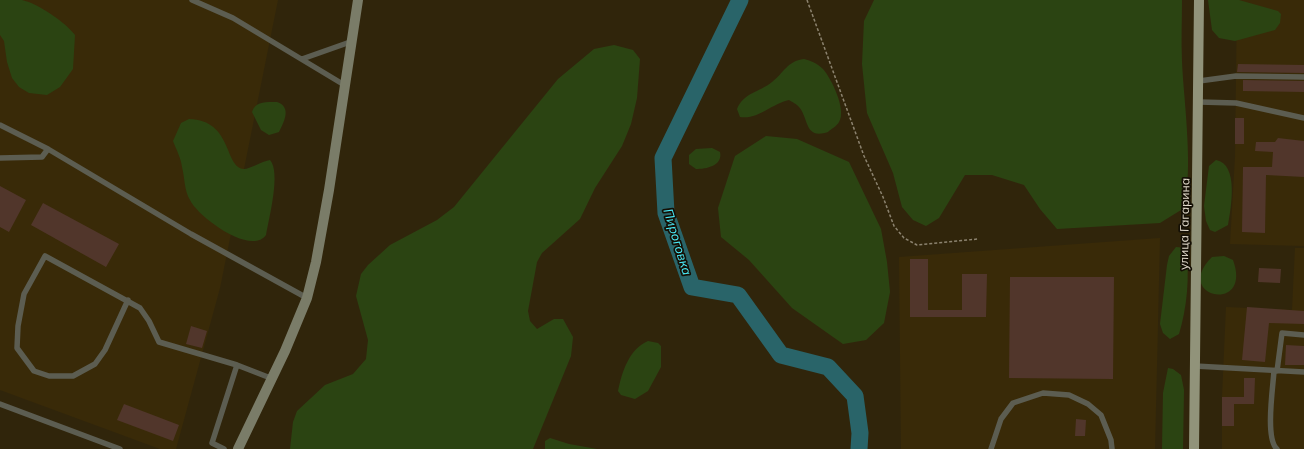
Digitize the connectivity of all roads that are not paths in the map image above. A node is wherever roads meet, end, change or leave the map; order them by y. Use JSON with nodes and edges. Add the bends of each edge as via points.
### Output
{"nodes":[{"id":1,"x":192,"y":0,"type":"edge"},
{"id":2,"x":358,"y":0,"type":"edge"},
{"id":3,"x":1200,"y":0,"type":"edge"},
{"id":4,"x":353,"y":41,"type":"junction"},
{"id":5,"x":302,"y":59,"type":"junction"},
{"id":6,"x":1304,"y":77,"type":"edge"},
{"id":7,"x":1199,"y":81,"type":"junction"},
{"id":8,"x":346,"y":86,"type":"junction"},
{"id":9,"x":1199,"y":102,"type":"junction"},
{"id":10,"x":1304,"y":118,"type":"edge"},
{"id":11,"x":0,"y":125,"type":"edge"},
{"id":12,"x":48,"y":149,"type":"junction"},
{"id":13,"x":0,"y":158,"type":"edge"},
{"id":14,"x":307,"y":298,"type":"junction"},
{"id":15,"x":128,"y":300,"type":"junction"},
{"id":16,"x":1304,"y":335,"type":"edge"},
{"id":17,"x":237,"y":365,"type":"junction"},
{"id":18,"x":1195,"y":366,"type":"junction"},
{"id":19,"x":1276,"y":371,"type":"junction"},
{"id":20,"x":1304,"y":372,"type":"edge"},
{"id":21,"x":273,"y":379,"type":"junction"},
{"id":22,"x":0,"y":404,"type":"edge"},
{"id":23,"x":120,"y":449,"type":"edge"},
{"id":24,"x":224,"y":449,"type":"edge"},
{"id":25,"x":238,"y":449,"type":"edge"},
{"id":26,"x":991,"y":449,"type":"edge"},
{"id":27,"x":1112,"y":449,"type":"edge"},
{"id":28,"x":1194,"y":449,"type":"edge"},
{"id":29,"x":1277,"y":449,"type":"edge"}],
"edges":[{"from":1,"to":5,"type":"lane","via":[[234,18]]},
{"from":2,"to":4,"type":"main road"},
{"from":3,"to":7,"type":"main road","name":"улица Гагарина"},
{"from":4,"to":5,"type":"lane"},
{"from":4,"to":8,"type":"main road"},
{"from":5,"to":8,"type":"lane"},
{"from":6,"to":7,"type":"lane","via":[[1236,76]]},
{"from":7,"to":9,"type":"main road","name":"улица Гагарина"},
{"from":8,"to":14,"type":"main road","via":[[316,262]]},
{"from":9,"to":10,"type":"lane","via":[[1236,102]]},
{"from":9,"to":18,"type":"main road","name":"улица Гагарина"},
{"from":11,"to":12,"type":"lane"},
{"from":12,"to":13,"type":"lane","via":[[42,157]]},
{"from":12,"to":14,"type":"lane","via":[[191,234]]},
{"from":14,"to":21,"type":"main road"},
{"from":15,"to":15,"type":"lane","via":[[105,350],[95,364],[73,376],[49,376],[34,371],[17,348],[24,294],[44,256]]},
{"from":15,"to":17,"type":"lane","via":[[140,308],[149,320],[159,342]]},
{"from":16,"to":19,"type":"lane","via":[[1282,333]]},
{"from":17,"to":21,"type":"lane"},
{"from":17,"to":24,"type":"lane","via":[[212,443]]},
{"from":18,"to":19,"type":"lane"},
{"from":18,"to":28,"type":"main road","name":"улица Гагарина"},
{"from":19,"to":20,"type":"lane"},
{"from":19,"to":29,"type":"lane","via":[[1271,425],[1272,439]]},
{"from":21,"to":25,"type":"main road"},
{"from":22,"to":23,"type":"lane"},
{"from":26,"to":27,"type":"lane","via":[[1001,419],[1014,403],[1042,393],[1069,396],[1088,404],[1101,415]]}]}
